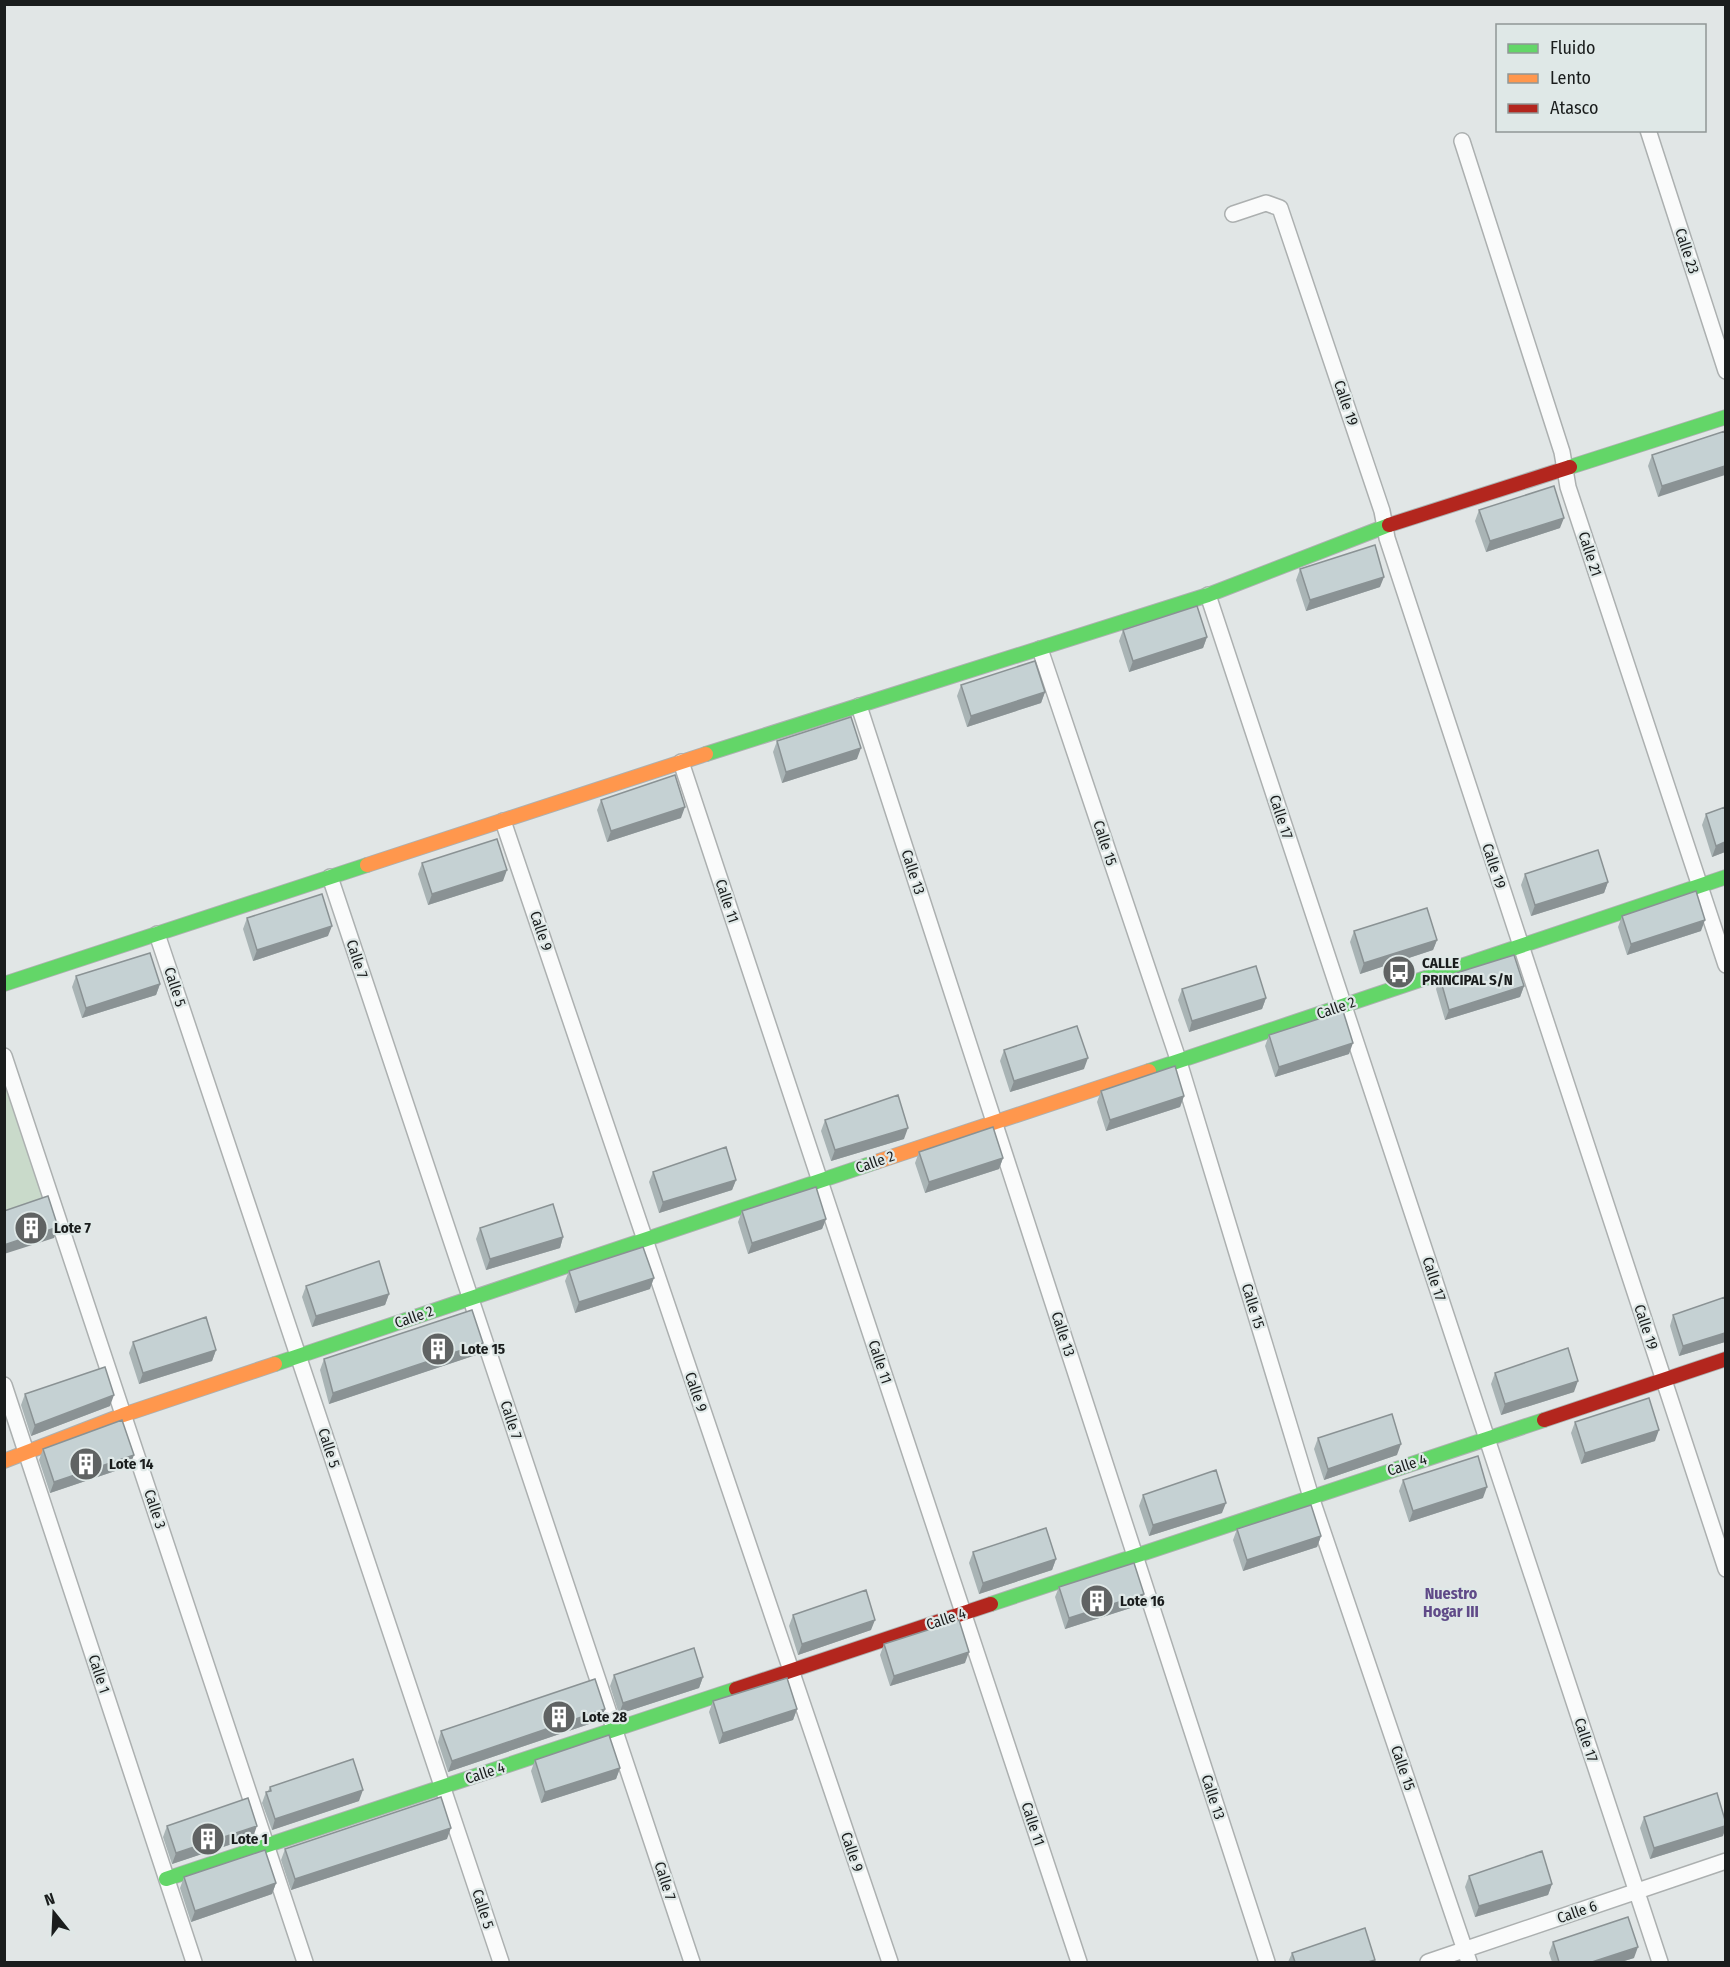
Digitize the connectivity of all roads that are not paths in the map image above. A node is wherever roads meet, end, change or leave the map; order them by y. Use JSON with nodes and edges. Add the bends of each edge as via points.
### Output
{"nodes":[{"id":1,"x":1649,"y":132,"type":"edge"},
{"id":2,"x":1462,"y":141,"type":"dead end"},
{"id":3,"x":1233,"y":214,"type":"dead end"},
{"id":4,"x":1725,"y":371,"type":"edge"},
{"id":5,"x":1725,"y":417,"type":"edge"},
{"id":6,"x":1563,"y":469,"type":"junction"},
{"id":7,"x":1386,"y":526,"type":"junction"},
{"id":8,"x":1208,"y":595,"type":"junction"},
{"id":9,"x":1040,"y":649,"type":"junction"},
{"id":10,"x":859,"y":706,"type":"junction"},
{"id":11,"x":681,"y":762,"type":"junction"},
{"id":12,"x":503,"y":820,"type":"junction"},
{"id":13,"x":330,"y":877,"type":"junction"},
{"id":14,"x":1725,"y":878,"type":"edge"},
{"id":15,"x":1699,"y":886,"type":"junction"},
{"id":16,"x":157,"y":934,"type":"junction"},
{"id":17,"x":1520,"y":946,"type":"junction"},
{"id":18,"x":1725,"y":965,"type":"edge"},
{"id":19,"x":4,"y":984,"type":"edge"},
{"id":20,"x":1343,"y":1005,"type":"junction"},
{"id":21,"x":4,"y":1056,"type":"edge"},
{"id":22,"x":1179,"y":1062,"type":"junction"},
{"id":23,"x":994,"y":1122,"type":"junction"},
{"id":24,"x":820,"y":1180,"type":"junction"},
{"id":25,"x":645,"y":1240,"type":"junction"},
{"id":26,"x":470,"y":1298,"type":"junction"},
{"id":27,"x":298,"y":1356,"type":"junction"},
{"id":28,"x":1725,"y":1359,"type":"edge"},
{"id":29,"x":1663,"y":1379,"type":"junction"},
{"id":30,"x":4,"y":1385,"type":"edge"},
{"id":31,"x":123,"y":1414,"type":"junction"},
{"id":32,"x":1487,"y":1438,"type":"junction"},
{"id":33,"x":26,"y":1451,"type":"junction"},
{"id":34,"x":4,"y":1461,"type":"edge"},
{"id":35,"x":1311,"y":1497,"type":"junction"},
{"id":36,"x":1135,"y":1556,"type":"junction"},
{"id":37,"x":1725,"y":1569,"type":"edge"},
{"id":38,"x":964,"y":1613,"type":"junction"},
{"id":39,"x":791,"y":1671,"type":"junction"},
{"id":40,"x":614,"y":1730,"type":"junction"},
{"id":41,"x":442,"y":1787,"type":"junction"},
{"id":42,"x":266,"y":1845,"type":"junction"},
{"id":43,"x":1725,"y":1861,"type":"edge"},
{"id":44,"x":166,"y":1879,"type":"junction"},
{"id":45,"x":1636,"y":1891,"type":"junction"},
{"id":46,"x":1467,"y":1956,"type":"edge"},
{"id":47,"x":194,"y":1962,"type":"edge"},
{"id":48,"x":305,"y":1962,"type":"edge"},
{"id":49,"x":501,"y":1962,"type":"edge"},
{"id":50,"x":692,"y":1962,"type":"edge"},
{"id":51,"x":890,"y":1962,"type":"edge"},
{"id":52,"x":1079,"y":1962,"type":"edge"},
{"id":53,"x":1267,"y":1962,"type":"edge"},
{"id":54,"x":1428,"y":1962,"type":"edge"},
{"id":55,"x":1660,"y":1962,"type":"edge"}],
"edges":[{"from":1,"to":4,"type":"street","name":"Calle 23"},
{"from":2,"to":6,"type":"street","name":"Calle 21","via":[[1562,452]]},
{"from":3,"to":7,"type":"street","name":"Calle 19","via":[[1266,204],[1280,208]]},
{"from":5,"to":6,"type":"street"},
{"from":6,"to":7,"type":"street"},
{"from":6,"to":15,"type":"street","name":"Calle 21"},
{"from":7,"to":8,"type":"street"},
{"from":7,"to":17,"type":"street","name":"Calle 19"},
{"from":8,"to":9,"type":"street"},
{"from":8,"to":20,"type":"street","name":"Calle 17"},
{"from":9,"to":10,"type":"street"},
{"from":9,"to":22,"type":"street","name":"Calle 15"},
{"from":10,"to":11,"type":"street"},
{"from":10,"to":23,"type":"street","name":"Calle 13"},
{"from":11,"to":12,"type":"street"},
{"from":11,"to":24,"type":"street","name":"Calle 11"},
{"from":12,"to":13,"type":"street"},
{"from":12,"to":25,"type":"street","name":"Calle 9"},
{"from":13,"to":16,"type":"street"},
{"from":13,"to":26,"type":"street","name":"Calle 7"},
{"from":14,"to":15,"type":"street","name":"Calle 2"},
{"from":15,"to":17,"type":"street","name":"Calle 2"},
{"from":15,"to":18,"type":"street","name":"Calle 21"},
{"from":16,"to":19,"type":"street"},
{"from":16,"to":27,"type":"street","name":"Calle 5"},
{"from":17,"to":20,"type":"street","name":"Calle 2"},
{"from":17,"to":29,"type":"street","name":"Calle 19"},
{"from":20,"to":22,"type":"street","name":"Calle 2"},
{"from":20,"to":32,"type":"street","name":"Calle 17"},
{"from":21,"to":31,"type":"street","name":"Calle 3"},
{"from":22,"to":23,"type":"street","name":"Calle 2"},
{"from":22,"to":35,"type":"street","name":"Calle 15"},
{"from":23,"to":24,"type":"street","name":"Calle 2"},
{"from":23,"to":36,"type":"street","name":"Calle 13"},
{"from":24,"to":25,"type":"street","name":"Calle 2"},
{"from":24,"to":38,"type":"street","name":"Calle 11"},
{"from":25,"to":26,"type":"street","name":"Calle 2"},
{"from":25,"to":39,"type":"street","name":"Calle 9"},
{"from":26,"to":27,"type":"street","name":"Calle 2"},
{"from":26,"to":40,"type":"street","name":"Calle 7"},
{"from":27,"to":31,"type":"street","name":"Calle 2"},
{"from":27,"to":41,"type":"street","name":"Calle 5"},
{"from":28,"to":29,"type":"street","name":"Calle 4"},
{"from":29,"to":32,"type":"street","name":"Calle 4"},
{"from":29,"to":37,"type":"street","name":"Calle 19"},
{"from":30,"to":33,"type":"street","name":"Calle 1"},
{"from":31,"to":33,"type":"street","name":"Calle 2"},
{"from":31,"to":42,"type":"street","name":"Calle 3"},
{"from":32,"to":35,"type":"street","name":"Calle 4"},
{"from":32,"to":45,"type":"street","name":"Calle 17"},
{"from":33,"to":34,"type":"street","name":"Calle 2"},
{"from":33,"to":44,"type":"street","name":"Calle 1"},
{"from":35,"to":36,"type":"street","name":"Calle 4"},
{"from":35,"to":46,"type":"street","name":"Calle 15"},
{"from":36,"to":38,"type":"street","name":"Calle 4"},
{"from":36,"to":53,"type":"street","name":"Calle 13"},
{"from":38,"to":39,"type":"street","name":"Calle 4"},
{"from":38,"to":52,"type":"street","name":"Calle 11"},
{"from":39,"to":40,"type":"street","name":"Calle 4"},
{"from":39,"to":51,"type":"street","name":"Calle 9"},
{"from":40,"to":41,"type":"street","name":"Calle 4"},
{"from":40,"to":50,"type":"street","name":"Calle 7"},
{"from":41,"to":42,"type":"street","name":"Calle 4"},
{"from":41,"to":49,"type":"street","name":"Calle 5"},
{"from":42,"to":44,"type":"street","name":"Calle 4"},
{"from":42,"to":48,"type":"street","name":"Calle 3"},
{"from":43,"to":45,"type":"street","name":"Calle 6"},
{"from":44,"to":47,"type":"street","name":"Calle 1"},
{"from":45,"to":46,"type":"street","name":"Calle 6"},
{"from":45,"to":55,"type":"street","name":"Calle 17"},
{"from":46,"to":54,"type":"street","name":"Calle 6"}]}
